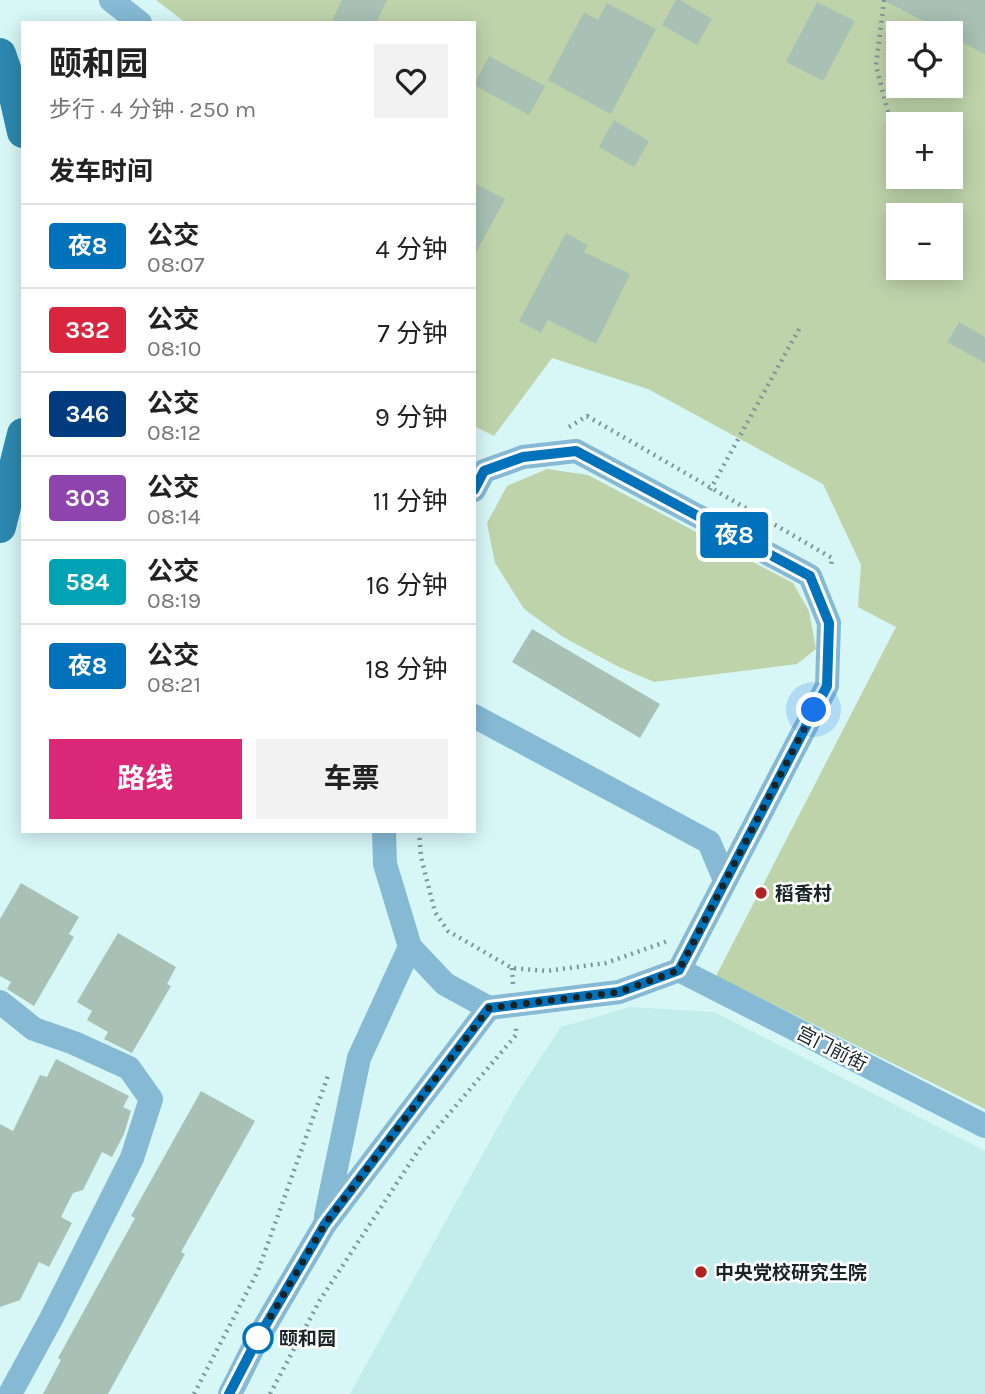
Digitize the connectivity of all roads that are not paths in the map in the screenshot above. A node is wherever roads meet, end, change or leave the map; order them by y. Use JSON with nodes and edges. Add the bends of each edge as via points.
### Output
{"nodes":[{"id":1,"x":111,"y":0,"type":"edge"},
{"id":2,"x":137,"y":21,"type":"edge"},
{"id":3,"x":0,"y":54,"type":"edge"},
{"id":4,"x":21,"y":123,"type":"edge"},
{"id":5,"x":21,"y":441,"type":"edge"},
{"id":6,"x":478,"y":476,"type":"edge"},
{"id":7,"x":0,"y":527,"type":"edge"},
{"id":8,"x":476,"y":717,"type":"edge"},
{"id":9,"x":384,"y":833,"type":"edge"},
{"id":10,"x":725,"y":880,"type":"junction"},
{"id":11,"x":410,"y":947,"type":"junction"},
{"id":12,"x":679,"y":970,"type":"junction"},
{"id":13,"x":0,"y":1002,"type":"edge"},
{"id":14,"x":489,"y":1008,"type":"junction"},
{"id":15,"x":985,"y":1126,"type":"edge"},
{"id":16,"x":325,"y":1224,"type":"junction"},
{"id":17,"x":10,"y":1394,"type":"edge"},
{"id":18,"x":230,"y":1394,"type":"edge"}],
"edges":[{"from":1,"to":2,"type":"street"},
{"from":3,"to":4,"type":"main road"},
{"from":5,"to":7,"type":"main road"},
{"from":6,"to":10,"type":"street","via":[[523,457],[576,451],[810,576],[829,623],[827,686]]},
{"from":8,"to":10,"type":"street","via":[[709,842]]},
{"from":9,"to":11,"type":"street","via":[[385,864]]},
{"from":10,"to":12,"type":"street"},
{"from":11,"to":14,"type":"street","via":[[445,984]]},
{"from":11,"to":16,"type":"street","via":[[359,1058]]},
{"from":12,"to":14,"type":"street","via":[[619,992]]},
{"from":12,"to":15,"type":"street","name":"宫门前街"},
{"from":13,"to":17,"type":"street","via":[[34,1028],[129,1068],[150,1099],[132,1158]]},
{"from":14,"to":16,"type":"street"},
{"from":16,"to":18,"type":"street"}]}
